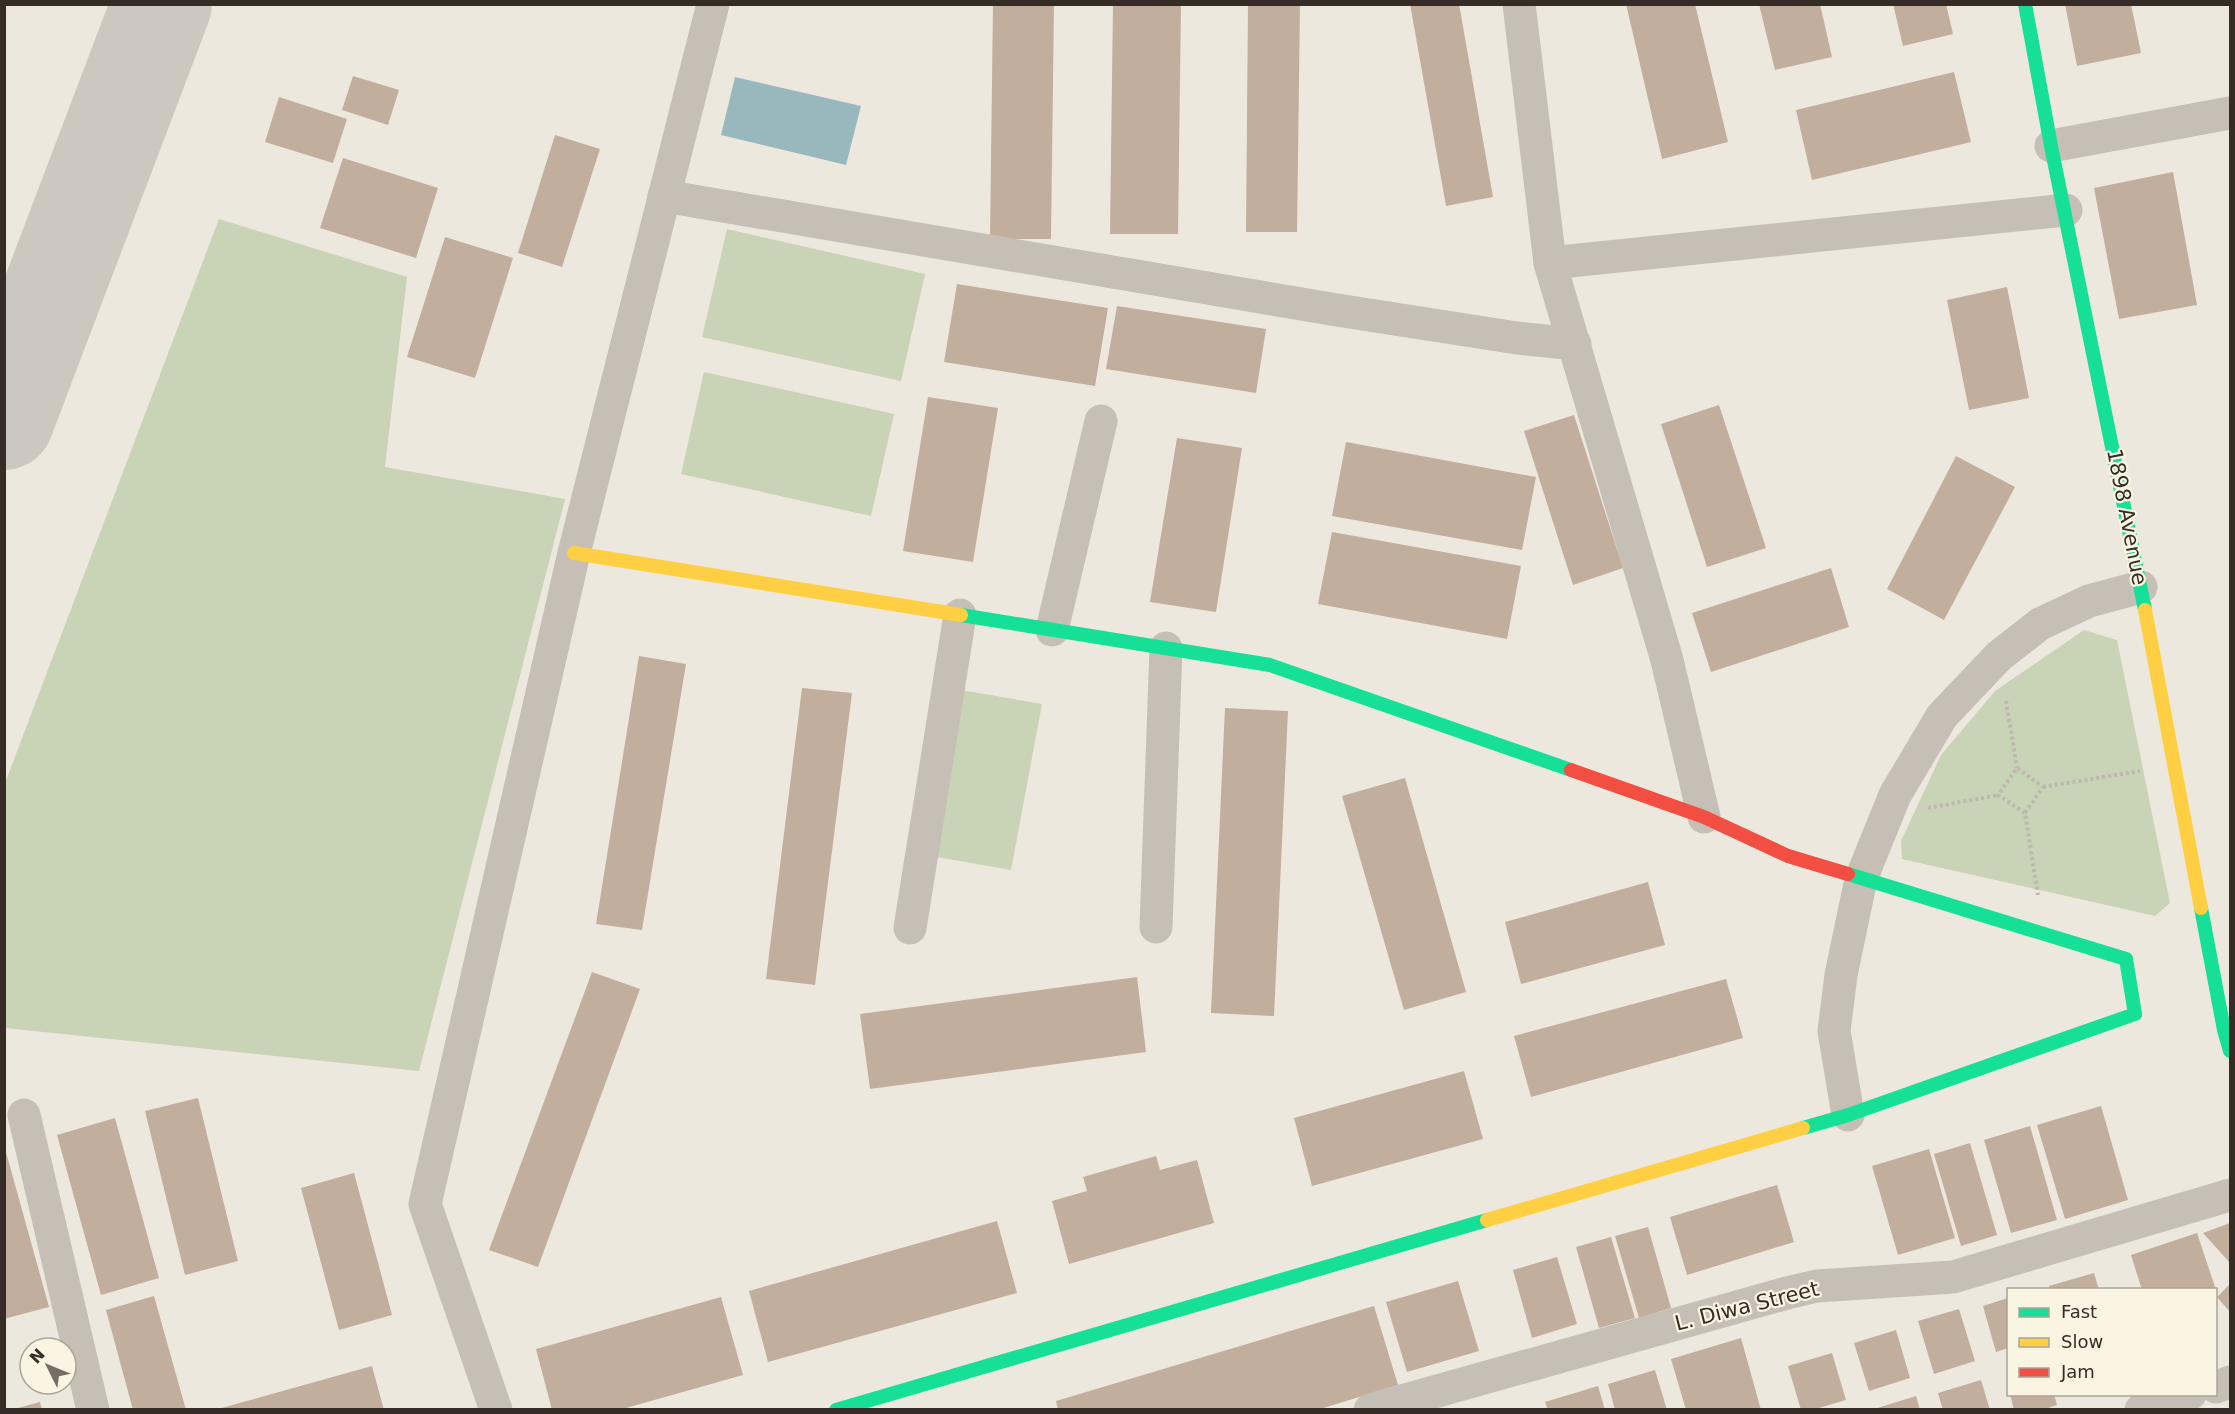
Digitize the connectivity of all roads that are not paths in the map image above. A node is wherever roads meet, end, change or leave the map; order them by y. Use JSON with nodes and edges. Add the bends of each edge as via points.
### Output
{"nodes":[{"id":1,"x":713,"y":4,"type":"edge"},
{"id":2,"x":1519,"y":4,"type":"edge"},
{"id":3,"x":2025,"y":4,"type":"edge"},
{"id":4,"x":2230,"y":112,"type":"edge"},
{"id":5,"x":2051,"y":146,"type":"junction"},
{"id":6,"x":664,"y":196,"type":"junction"},
{"id":7,"x":2066,"y":210,"type":"junction"},
{"id":8,"x":1550,"y":263,"type":"junction"},
{"id":9,"x":1575,"y":344,"type":"junction"},
{"id":10,"x":1101,"y":421,"type":"dead end"},
{"id":11,"x":574,"y":554,"type":"junction"},
{"id":12,"x":2141,"y":587,"type":"junction"},
{"id":13,"x":960,"y":615,"type":"junction"},
{"id":14,"x":1052,"y":630,"type":"junction"},
{"id":15,"x":1166,"y":648,"type":"junction"},
{"id":16,"x":1704,"y":817,"type":"junction"},
{"id":17,"x":1862,"y":879,"type":"junction"},
{"id":18,"x":1156,"y":927,"type":"dead end"},
{"id":19,"x":910,"y":928,"type":"dead end"},
{"id":20,"x":2223,"y":983,"type":"edge"},
{"id":21,"x":2230,"y":1050,"type":"edge"},
{"id":22,"x":24,"y":1115,"type":"dead end"},
{"id":23,"x":1848,"y":1115,"type":"junction"},
{"id":24,"x":2230,"y":1195,"type":"edge"},
{"id":25,"x":2187,"y":1396,"type":"edge"},
{"id":26,"x":93,"y":1410,"type":"edge"},
{"id":27,"x":496,"y":1410,"type":"edge"},
{"id":28,"x":836,"y":1410,"type":"edge"},
{"id":29,"x":1370,"y":1410,"type":"edge"},
{"id":30,"x":2141,"y":1410,"type":"edge"}],
"edges":[{"from":1,"to":6,"type":"street"},
{"from":2,"to":8,"type":"street"},
{"from":3,"to":5,"type":"street","name":"1898 Avenue"},
{"from":4,"to":5,"type":"street"},
{"from":5,"to":7,"type":"street","name":"1898 Avenue"},
{"from":6,"to":9,"type":"street","via":[[1337,310]]},
{"from":6,"to":11,"type":"street"},
{"from":7,"to":8,"type":"street"},
{"from":7,"to":12,"type":"street","name":"1898 Avenue"},
{"from":8,"to":9,"type":"street"},
{"from":9,"to":16,"type":"street","via":[[1667,660]]},
{"from":10,"to":14,"type":"street"},
{"from":11,"to":13,"type":"street"},
{"from":11,"to":27,"type":"street","via":[[425,1204]]},
{"from":12,"to":17,"type":"street","via":[[2089,601],[2040,624],[1999,656],[1942,716],[1895,795]]},
{"from":12,"to":20,"type":"street","name":"1898 Avenue","via":[[2173,765]]},
{"from":13,"to":14,"type":"street"},
{"from":13,"to":19,"type":"street"},
{"from":14,"to":15,"type":"street"},
{"from":15,"to":16,"type":"street","via":[[1270,665]]},
{"from":15,"to":18,"type":"street"},
{"from":16,"to":17,"type":"street","via":[[1788,856]]},
{"from":17,"to":23,"type":"street","via":[[1840,975],[1834,1031]]},
{"from":17,"to":23,"type":"street","via":[[2126,959],[2135,1014]]},
{"from":20,"to":21,"type":"street","name":"1898 Avenue","via":[[2224,1030]]},
{"from":22,"to":26,"type":"street"},
{"from":23,"to":28,"type":"street"},
{"from":24,"to":29,"type":"street","name":"L. Diwa Street","via":[[1953,1277],[1817,1286]]},
{"from":25,"to":30,"type":"street"}]}
